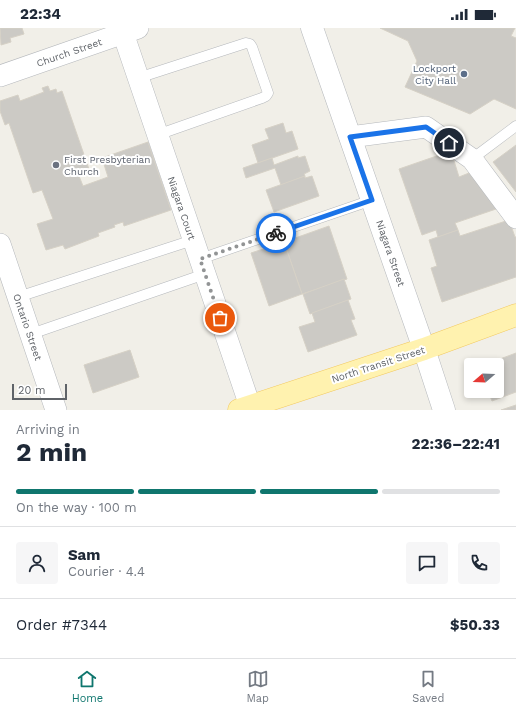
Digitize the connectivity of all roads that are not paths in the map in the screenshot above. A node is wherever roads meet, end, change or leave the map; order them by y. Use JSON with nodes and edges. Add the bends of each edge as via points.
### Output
{"nodes":[{"id":1,"x":312,"y":28,"type":"edge"},
{"id":2,"x":130,"y":31,"type":"edge"},
{"id":3,"x":0,"y":76,"type":"edge"},
{"id":4,"x":138,"y":78,"type":"junction"},
{"id":5,"x":516,"y":126,"type":"edge"},
{"id":6,"x":157,"y":135,"type":"junction"},
{"id":7,"x":350,"y":137,"type":"junction"},
{"id":8,"x":472,"y":158,"type":"junction"},
{"id":9,"x":372,"y":200,"type":"junction"},
{"id":10,"x":516,"y":218,"type":"edge"},
{"id":11,"x":193,"y":240,"type":"junction"},
{"id":12,"x":0,"y":244,"type":"edge"},
{"id":13,"x":202,"y":267,"type":"junction"},
{"id":14,"x":18,"y":297,"type":"junction"},
{"id":15,"x":516,"y":315,"type":"edge"},
{"id":16,"x":30,"y":334,"type":"junction"},
{"id":17,"x":424,"y":349,"type":"junction"},
{"id":18,"x":244,"y":408,"type":"edge"},
{"id":19,"x":56,"y":410,"type":"edge"},
{"id":20,"x":444,"y":410,"type":"edge"}],
"edges":[{"from":1,"to":7,"type":"street","name":"Niagara Street"},
{"from":2,"to":3,"type":"street","name":"Church Street"},
{"from":2,"to":4,"type":"street","name":"Niagara Court"},
{"from":4,"to":6,"type":"street","name":"Niagara Court"},
{"from":4,"to":6,"type":"lane","via":[[246,43],[252,47],[268,93],[262,98]]},
{"from":5,"to":8,"type":"lane"},
{"from":6,"to":11,"type":"street","name":"Niagara Court"},
{"from":7,"to":8,"type":"street","via":[[426,127]]},
{"from":7,"to":9,"type":"street","name":"Niagara Street"},
{"from":8,"to":10,"type":"street"},
{"from":9,"to":13,"type":"lane"},
{"from":9,"to":17,"type":"street","name":"Niagara Street"},
{"from":11,"to":13,"type":"street","name":"Niagara Court"},
{"from":11,"to":14,"type":"lane"},
{"from":12,"to":14,"type":"street","name":"Ontario Street"},
{"from":13,"to":16,"type":"lane"},
{"from":13,"to":18,"type":"street","name":"Niagara Court"},
{"from":14,"to":16,"type":"street","name":"Ontario Street"},
{"from":15,"to":17,"type":"main road","name":"North Transit Street"},
{"from":16,"to":19,"type":"street","name":"Ontario Street"},
{"from":17,"to":18,"type":"main road","name":"North Transit Street"},
{"from":17,"to":20,"type":"street","name":"Niagara Street"}]}
